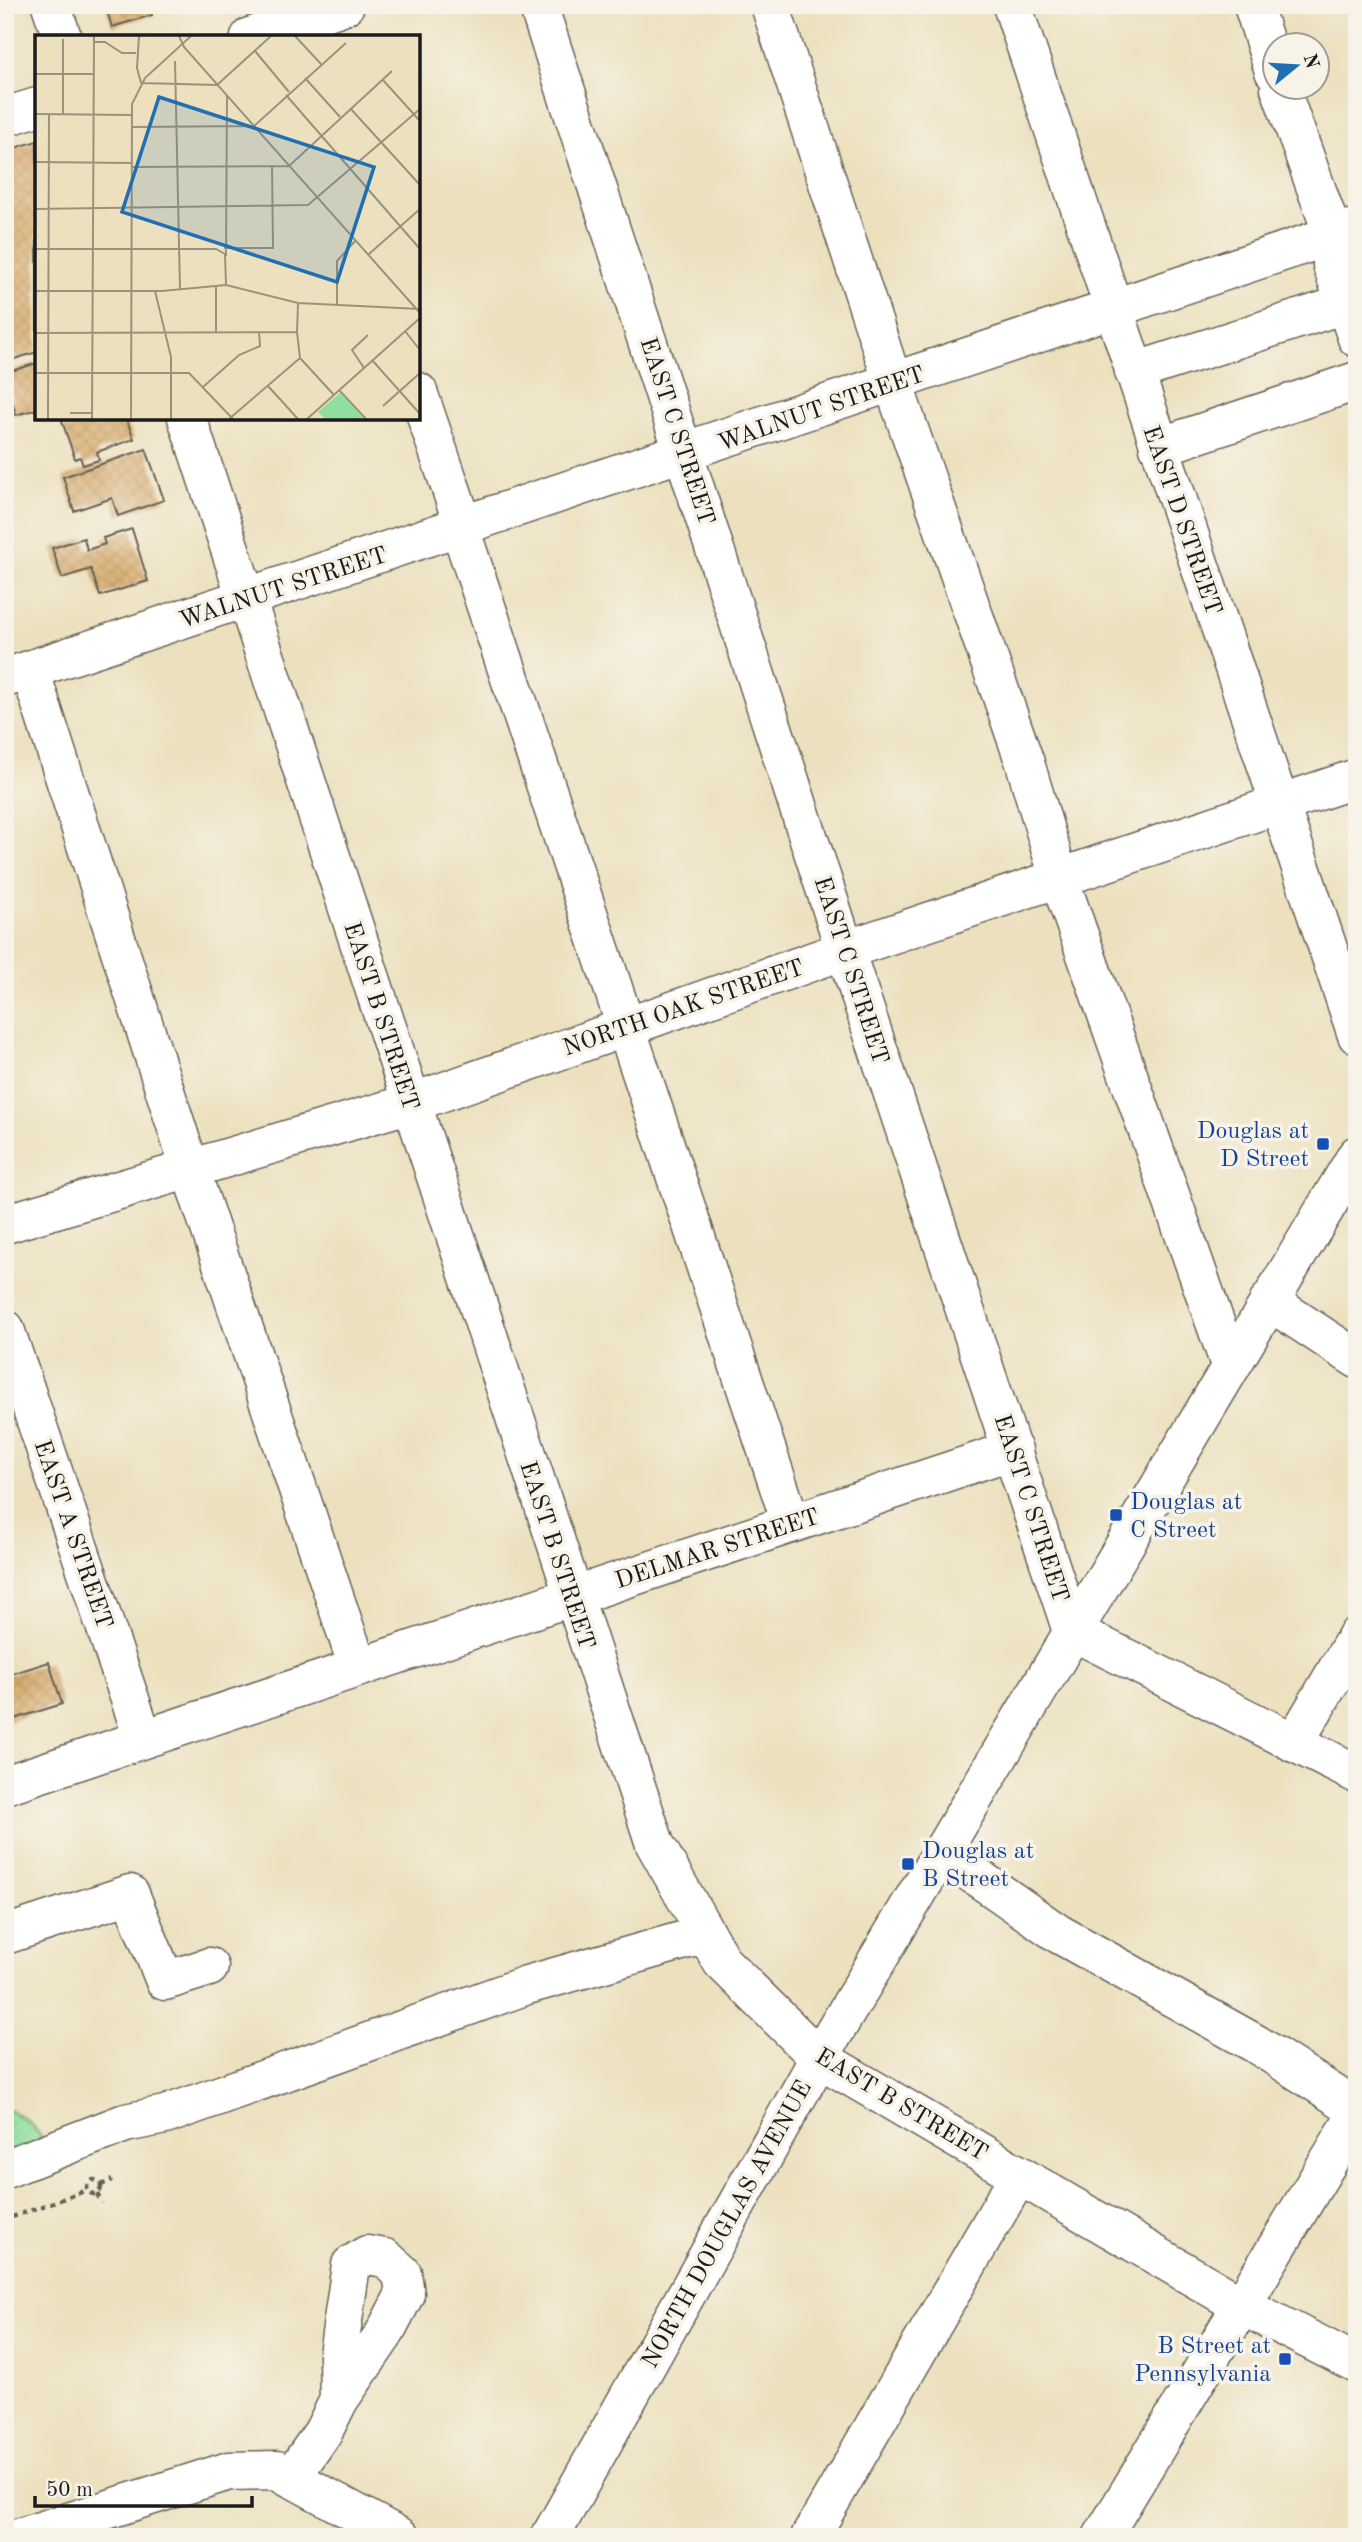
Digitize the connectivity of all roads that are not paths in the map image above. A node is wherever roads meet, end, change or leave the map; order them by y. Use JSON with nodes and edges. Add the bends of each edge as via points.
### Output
{"nodes":[{"id":1,"x":51,"y":5,"type":"edge"},
{"id":2,"x":538,"y":5,"type":"edge"},
{"id":3,"x":769,"y":5,"type":"edge"},
{"id":4,"x":1012,"y":5,"type":"edge"},
{"id":5,"x":1253,"y":5,"type":"edge"},
{"id":6,"x":317,"y":16,"type":"edge"},
{"id":7,"x":1262,"y":32,"type":"edge"},
{"id":8,"x":61,"y":35,"type":"edge"},
{"id":9,"x":256,"y":35,"type":"edge"},
{"id":10,"x":1286,"y":102,"type":"edge"},
{"id":11,"x":35,"y":108,"type":"edge"},
{"id":12,"x":5,"y":117,"type":"edge"},
{"id":13,"x":1345,"y":231,"type":"edge"},
{"id":14,"x":1112,"y":309,"type":"junction"},
{"id":15,"x":1351,"y":321,"type":"edge"},
{"id":16,"x":1134,"y":372,"type":"junction"},
{"id":17,"x":1357,"y":381,"type":"edge"},
{"id":18,"x":893,"y":383,"type":"junction"},
{"id":19,"x":420,"y":397,"type":"edge"},
{"id":20,"x":188,"y":420,"type":"edge"},
{"id":21,"x":1159,"y":447,"type":"junction"},
{"id":22,"x":686,"y":454,"type":"junction"},
{"id":23,"x":462,"y":528,"type":"junction"},
{"id":24,"x":246,"y":600,"type":"junction"},
{"id":25,"x":18,"y":674,"type":"edge"},
{"id":26,"x":1357,"y":778,"type":"edge"},
{"id":27,"x":1278,"y":804,"type":"junction"},
{"id":28,"x":1059,"y":878,"type":"junction"},
{"id":29,"x":845,"y":950,"type":"junction"},
{"id":30,"x":626,"y":1027,"type":"junction"},
{"id":31,"x":1357,"y":1035,"type":"edge"},
{"id":32,"x":411,"y":1103,"type":"junction"},
{"id":33,"x":1357,"y":1155,"type":"edge"},
{"id":34,"x":190,"y":1169,"type":"junction"},
{"id":35,"x":5,"y":1224,"type":"edge"},
{"id":36,"x":1269,"y":1301,"type":"junction"},
{"id":37,"x":5,"y":1329,"type":"edge"},
{"id":38,"x":1357,"y":1359,"type":"edge"},
{"id":39,"x":1230,"y":1366,"type":"junction"},
{"id":40,"x":1013,"y":1450,"type":"junction"},
{"id":41,"x":791,"y":1523,"type":"junction"},
{"id":42,"x":571,"y":1596,"type":"junction"},
{"id":43,"x":1072,"y":1631,"type":"junction"},
{"id":44,"x":1357,"y":1636,"type":"edge"},
{"id":45,"x":358,"y":1667,"type":"junction"},
{"id":46,"x":143,"y":1738,"type":"junction"},
{"id":47,"x":1294,"y":1743,"type":"junction"},
{"id":48,"x":1357,"y":1774,"type":"edge"},
{"id":49,"x":5,"y":1785,"type":"edge"},
{"id":50,"x":941,"y":1852,"type":"junction"},
{"id":51,"x":706,"y":1934,"type":"junction"},
{"id":52,"x":5,"y":1935,"type":"edge"},
{"id":53,"x":209,"y":1967,"type":"dead end"},
{"id":54,"x":819,"y":2058,"type":"junction"},
{"id":55,"x":1357,"y":2111,"type":"edge"},
{"id":56,"x":5,"y":2169,"type":"edge"},
{"id":57,"x":1019,"y":2175,"type":"junction"},
{"id":58,"x":1241,"y":2305,"type":"junction"},
{"id":59,"x":1357,"y":2364,"type":"edge"},
{"id":60,"x":339,"y":2400,"type":"dead end"},
{"id":61,"x":291,"y":2478,"type":"junction"},
{"id":62,"x":21,"y":2537,"type":"edge"},
{"id":63,"x":400,"y":2537,"type":"edge"},
{"id":64,"x":550,"y":2537,"type":"edge"},
{"id":65,"x":810,"y":2537,"type":"edge"},
{"id":66,"x":1102,"y":2537,"type":"edge"}],
"edges":[{"from":1,"to":8,"type":"street"},
{"from":2,"to":22,"type":"street","name":"EAST C STREET"},
{"from":3,"to":18,"type":"street"},
{"from":4,"to":14,"type":"street","name":"EAST D STREET"},
{"from":5,"to":7,"type":"street"},
{"from":6,"to":9,"type":"street"},
{"from":10,"to":13,"type":"street"},
{"from":11,"to":12,"type":"street"},
{"from":13,"to":14,"type":"street","name":"WALNUT STREET"},
{"from":13,"to":15,"type":"street","via":[[1332,265]]},
{"from":14,"to":16,"type":"street","name":"EAST D STREET"},
{"from":14,"to":18,"type":"street","name":"WALNUT STREET"},
{"from":15,"to":16,"type":"street"},
{"from":16,"to":21,"type":"street","name":"EAST D STREET"},
{"from":17,"to":21,"type":"street"},
{"from":18,"to":22,"type":"street","name":"WALNUT STREET"},
{"from":18,"to":28,"type":"street"},
{"from":19,"to":23,"type":"street"},
{"from":20,"to":24,"type":"street","name":"EAST B STREET"},
{"from":21,"to":27,"type":"street","name":"EAST D STREET"},
{"from":22,"to":23,"type":"street","name":"WALNUT STREET"},
{"from":22,"to":29,"type":"street","name":"EAST C STREET"},
{"from":23,"to":24,"type":"street","name":"WALNUT STREET"},
{"from":23,"to":30,"type":"street"},
{"from":24,"to":25,"type":"street","name":"WALNUT STREET"},
{"from":24,"to":32,"type":"street","name":"EAST B STREET"},
{"from":25,"to":34,"type":"street"},
{"from":26,"to":27,"type":"street","name":"NORTH OAK STREET"},
{"from":27,"to":28,"type":"street","name":"NORTH OAK STREET"},
{"from":27,"to":31,"type":"street","name":"EAST D STREET"},
{"from":28,"to":29,"type":"street","name":"NORTH OAK STREET"},
{"from":28,"to":39,"type":"street"},
{"from":29,"to":30,"type":"street","name":"NORTH OAK STREET"},
{"from":29,"to":40,"type":"street","name":"EAST C STREET"},
{"from":30,"to":32,"type":"street","name":"NORTH OAK STREET"},
{"from":30,"to":41,"type":"street"},
{"from":32,"to":34,"type":"street","name":"NORTH OAK STREET"},
{"from":32,"to":42,"type":"street","name":"EAST B STREET"},
{"from":33,"to":36,"type":"street","name":"NORTH DOUGLAS AVENUE"},
{"from":34,"to":35,"type":"street","name":"NORTH OAK STREET"},
{"from":34,"to":45,"type":"street"},
{"from":36,"to":38,"type":"street"},
{"from":36,"to":39,"type":"street","name":"NORTH DOUGLAS AVENUE"},
{"from":37,"to":46,"type":"street","name":"EAST A STREET"},
{"from":39,"to":43,"type":"street","name":"NORTH DOUGLAS AVENUE"},
{"from":40,"to":41,"type":"street","name":"DELMAR STREET"},
{"from":40,"to":43,"type":"street","name":"EAST C STREET"},
{"from":41,"to":42,"type":"street","name":"DELMAR STREET"},
{"from":42,"to":45,"type":"street","name":"DELMAR STREET"},
{"from":42,"to":51,"type":"street","name":"EAST B STREET","via":[[656,1844]]},
{"from":43,"to":47,"type":"street","name":"EAST C STREET"},
{"from":43,"to":50,"type":"street","name":"NORTH DOUGLAS AVENUE"},
{"from":44,"to":47,"type":"street"},
{"from":45,"to":46,"type":"street","name":"DELMAR STREET"},
{"from":46,"to":49,"type":"street","name":"DELMAR STREET"},
{"from":47,"to":48,"type":"street","name":"EAST C STREET"},
{"from":50,"to":54,"type":"street","name":"NORTH DOUGLAS AVENUE"},
{"from":50,"to":55,"type":"street","via":[[1059,1934],[1256,2044]]},
{"from":51,"to":54,"type":"street","name":"EAST B STREET","via":[[723,1962]]},
{"from":51,"to":56,"type":"street","via":[[527,1985]]},
{"from":52,"to":53,"type":"street","via":[[130,1894],[165,1980]]},
{"from":54,"to":57,"type":"street","name":"EAST B STREET"},
{"from":54,"to":64,"type":"street","name":"NORTH DOUGLAS AVENUE"},
{"from":55,"to":58,"type":"street"},
{"from":57,"to":58,"type":"street","name":"EAST B STREET"},
{"from":57,"to":65,"type":"street"},
{"from":58,"to":59,"type":"street","name":"EAST B STREET"},
{"from":58,"to":66,"type":"street"},
{"from":60,"to":61,"type":"street"},
{"from":61,"to":62,"type":"street","via":[[277,2470],[229,2471]]},
{"from":61,"to":63,"type":"street"}]}
